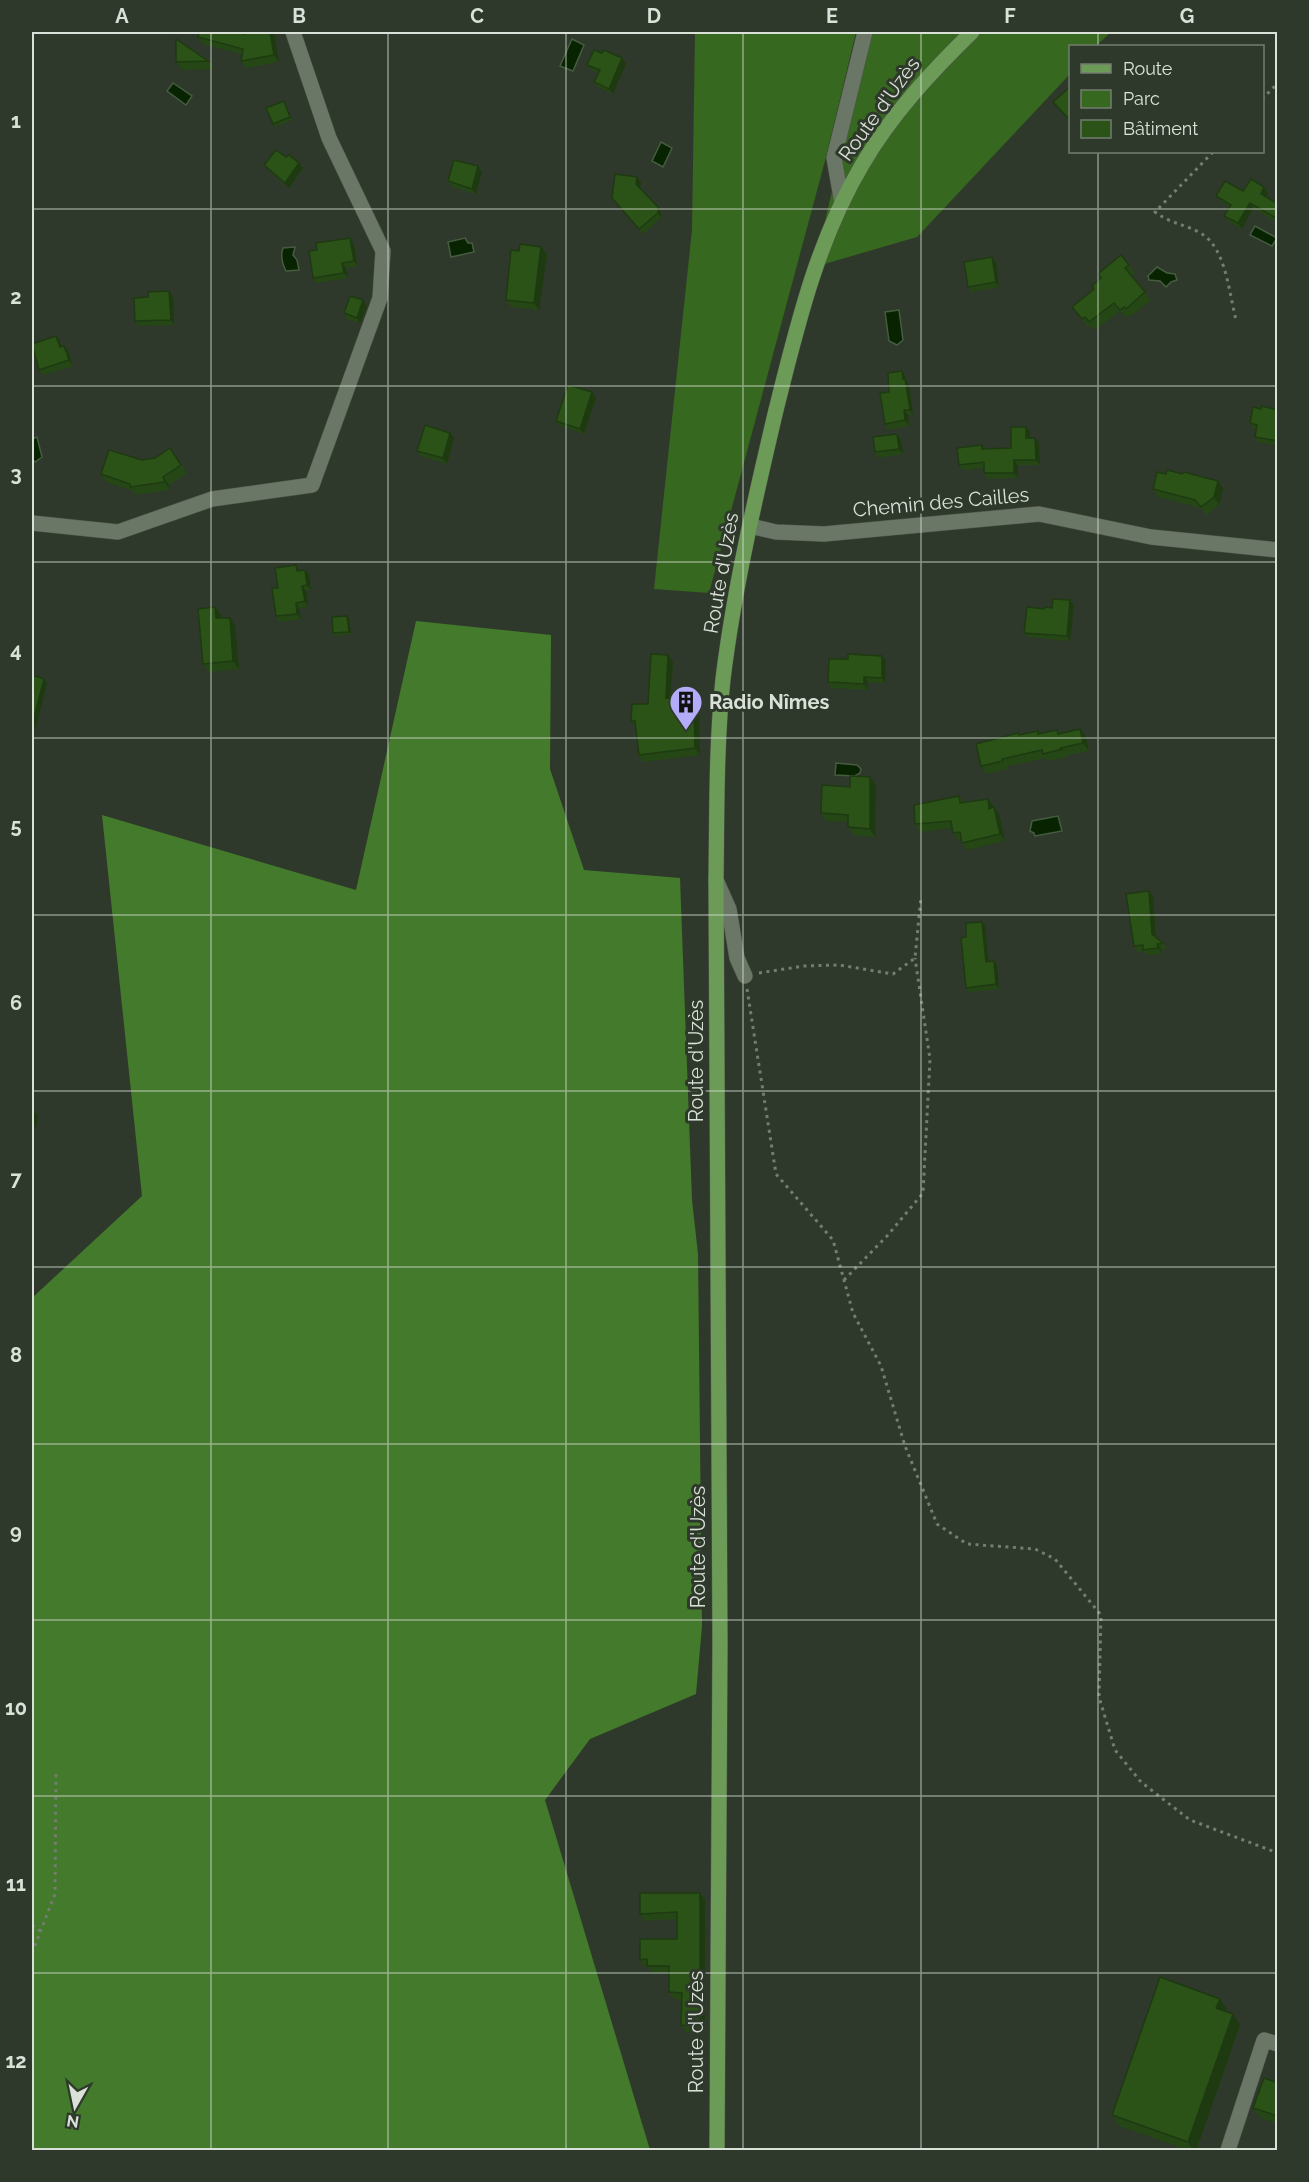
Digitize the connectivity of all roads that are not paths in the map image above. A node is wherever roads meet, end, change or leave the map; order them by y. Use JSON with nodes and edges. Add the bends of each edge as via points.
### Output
{"nodes":[{"id":1,"x":293,"y":32,"type":"edge"},
{"id":2,"x":865,"y":32,"type":"edge"},
{"id":3,"x":972,"y":32,"type":"edge"},
{"id":4,"x":842,"y":203,"type":"junction"},
{"id":5,"x":32,"y":523,"type":"edge"},
{"id":6,"x":750,"y":526,"type":"junction"},
{"id":7,"x":1278,"y":550,"type":"edge"},
{"id":8,"x":716,"y":880,"type":"junction"},
{"id":9,"x":746,"y":976,"type":"road end"},
{"id":10,"x":1278,"y":2044,"type":"edge"},
{"id":11,"x":1233,"y":2149,"type":"edge"},
{"id":12,"x":717,"y":2151,"type":"edge"}],
"edges":[{"from":1,"to":5,"type":"street","via":[[329,138],[383,251],[380,298],[312,485],[212,499],[118,532]]},
{"from":2,"to":4,"type":"street","via":[[834,158]]},
{"from":3,"to":4,"type":"main road","name":"Route d'Uzès","via":[[931,72],[895,117]]},
{"from":4,"to":6,"type":"main road","name":"Route d'Uzès","via":[[814,267],[797,322]]},
{"from":6,"to":7,"type":"street","name":"Chemin des Cailles","via":[[824,534],[1039,514],[1151,537]]},
{"from":6,"to":8,"type":"main road","name":"Route d'Uzès","via":[[723,679]]},
{"from":8,"to":9,"type":"street","via":[[729,909],[737,958]]},
{"from":8,"to":12,"type":"main road","name":"Route d'Uzès","via":[[720,1643]]},
{"from":10,"to":11,"type":"street","via":[[1264,2040]]}]}
